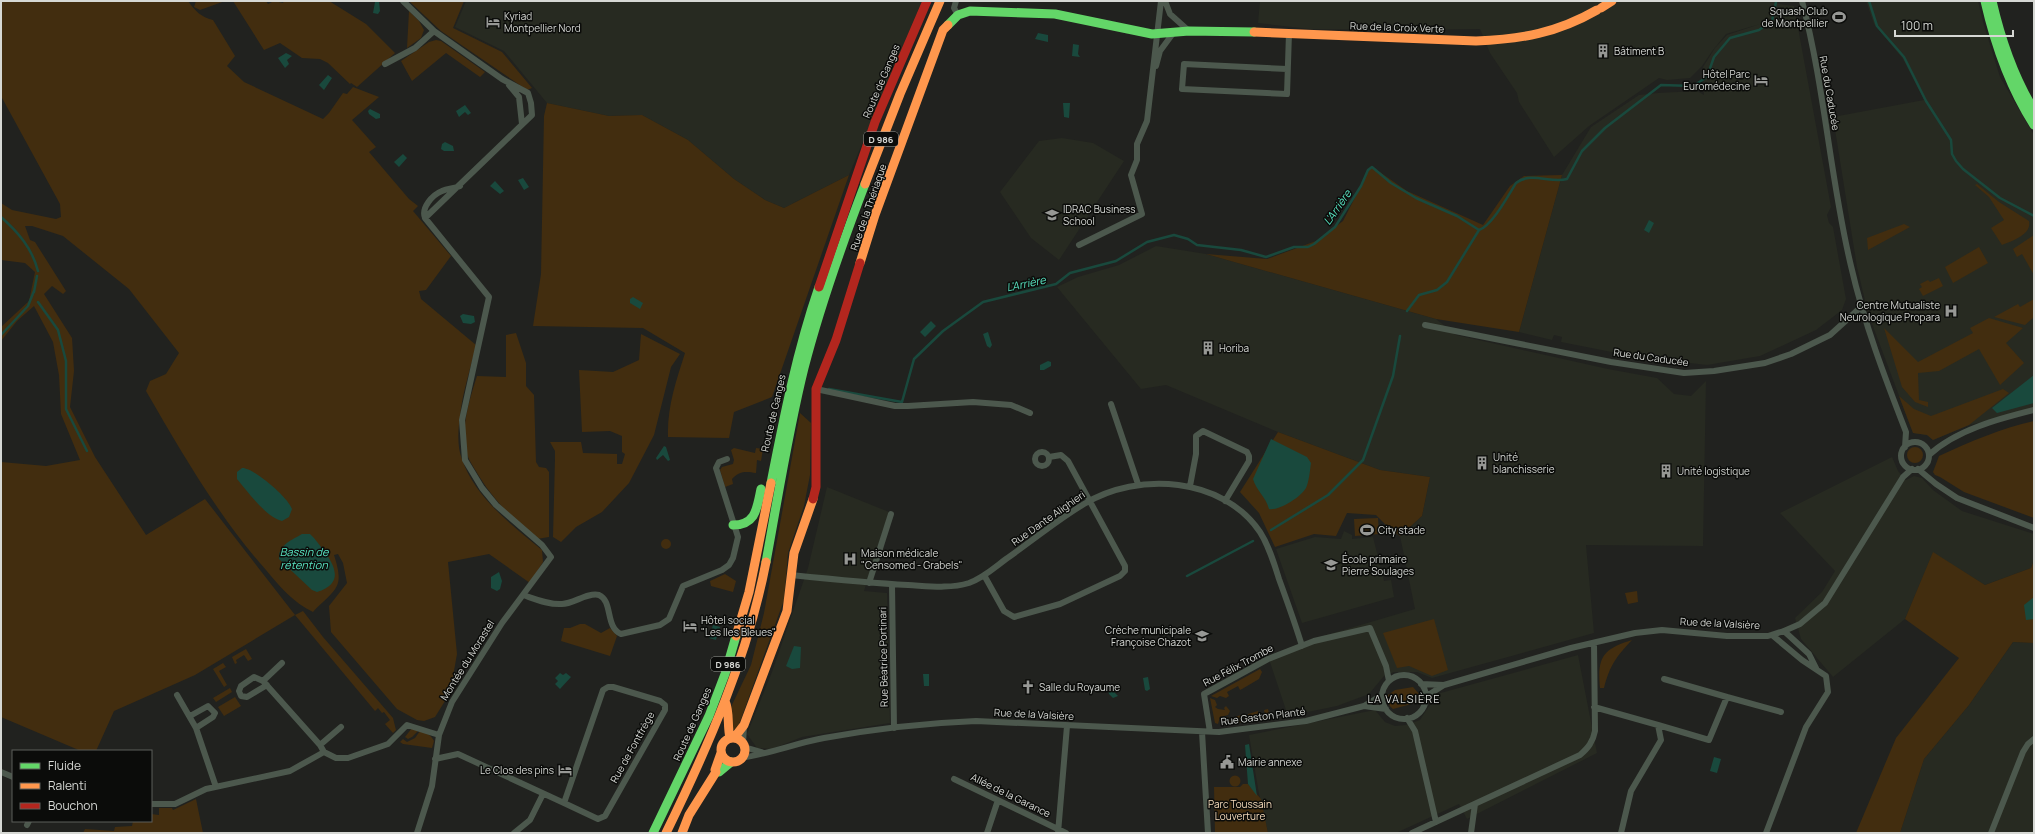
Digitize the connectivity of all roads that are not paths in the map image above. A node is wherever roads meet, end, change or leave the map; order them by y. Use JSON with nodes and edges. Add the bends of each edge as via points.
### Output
{"nodes":[{"id":1,"x":403,"y":1,"type":"edge"},
{"id":2,"x":927,"y":1,"type":"edge"},
{"id":3,"x":940,"y":1,"type":"edge"},
{"id":4,"x":956,"y":1,"type":"edge"},
{"id":5,"x":1161,"y":1,"type":"edge"},
{"id":6,"x":1165,"y":1,"type":"edge"},
{"id":7,"x":1612,"y":1,"type":"edge"},
{"id":8,"x":1802,"y":1,"type":"edge"},
{"id":9,"x":1985,"y":1,"type":"edge"},
{"id":10,"x":1992,"y":1,"type":"edge"},
{"id":11,"x":958,"y":15,"type":"junction"},
{"id":12,"x":434,"y":31,"type":"junction"},
{"id":13,"x":1189,"y":31,"type":"junction"},
{"id":14,"x":1174,"y":32,"type":"junction"},
{"id":15,"x":1156,"y":33,"type":"junction"},
{"id":16,"x":1289,"y":33,"type":"junction"},
{"id":17,"x":385,"y":64,"type":"dead end"},
{"id":18,"x":1287,"y":69,"type":"junction"},
{"id":19,"x":1153,"y":75,"type":"junction"},
{"id":20,"x":502,"y":78,"type":"junction"},
{"id":21,"x":2034,"y":110,"type":"edge"},
{"id":22,"x":522,"y":124,"type":"junction"},
{"id":23,"x":2034,"y":125,"type":"edge"},
{"id":24,"x":460,"y":186,"type":"junction"},
{"id":25,"x":425,"y":218,"type":"junction"},
{"id":26,"x":1079,"y":245,"type":"dead end"},
{"id":27,"x":1861,"y":307,"type":"junction"},
{"id":28,"x":1425,"y":325,"type":"dead end"},
{"id":29,"x":816,"y":388,"type":"junction"},
{"id":30,"x":1111,"y":404,"type":"dead end"},
{"id":31,"x":2034,"y":410,"type":"edge"},
{"id":32,"x":1030,"y":413,"type":"dead end"},
{"id":33,"x":1906,"y":432,"type":"junction"},
{"id":34,"x":1918,"y":442,"type":"junction"},
{"id":35,"x":1941,"y":444,"type":"junction"},
{"id":36,"x":1924,"y":445,"type":"junction"},
{"id":37,"x":1904,"y":447,"type":"junction"},
{"id":38,"x":1050,"y":457,"type":"dead end"},
{"id":39,"x":1929,"y":457,"type":"junction"},
{"id":40,"x":727,"y":459,"type":"dead end"},
{"id":41,"x":1903,"y":462,"type":"junction"},
{"id":42,"x":1915,"y":469,"type":"junction"},
{"id":43,"x":1929,"y":476,"type":"junction"},
{"id":44,"x":1903,"y":477,"type":"junction"},
{"id":45,"x":769,"y":483,"type":"junction"},
{"id":46,"x":1138,"y":484,"type":"junction"},
{"id":47,"x":1190,"y":486,"type":"junction"},
{"id":48,"x":1090,"y":501,"type":"junction"},
{"id":49,"x":1225,"y":502,"type":"junction"},
{"id":50,"x":891,"y":514,"type":"dead end"},
{"id":51,"x":732,"y":525,"type":"junction"},
{"id":52,"x":2034,"y":528,"type":"edge"},
{"id":53,"x":790,"y":575,"type":"junction"},
{"id":54,"x":984,"y":575,"type":"junction"},
{"id":55,"x":870,"y":583,"type":"junction"},
{"id":56,"x":892,"y":584,"type":"junction"},
{"id":57,"x":523,"y":595,"type":"junction"},
{"id":58,"x":1784,"y":631,"type":"junction"},
{"id":59,"x":1772,"y":635,"type":"junction"},
{"id":60,"x":1594,"y":643,"type":"junction"},
{"id":61,"x":1302,"y":646,"type":"junction"},
{"id":62,"x":282,"y":663,"type":"dead end"},
{"id":63,"x":1386,"y":666,"type":"junction"},
{"id":64,"x":1816,"y":668,"type":"junction"},
{"id":65,"x":1398,"y":676,"type":"junction"},
{"id":66,"x":1664,"y":679,"type":"dead end"},
{"id":67,"x":1389,"y":681,"type":"junction"},
{"id":68,"x":1421,"y":684,"type":"junction"},
{"id":69,"x":1444,"y":684,"type":"junction"},
{"id":70,"x":177,"y":695,"type":"dead end"},
{"id":71,"x":1382,"y":695,"type":"junction"},
{"id":72,"x":1425,"y":696,"type":"junction"},
{"id":73,"x":1727,"y":697,"type":"junction"},
{"id":74,"x":725,"y":701,"type":"junction"},
{"id":75,"x":1364,"y":706,"type":"junction"},
{"id":76,"x":1594,"y":707,"type":"junction"},
{"id":77,"x":1386,"y":708,"type":"junction"},
{"id":78,"x":1781,"y":712,"type":"dead end"},
{"id":79,"x":1417,"y":714,"type":"junction"},
{"id":80,"x":190,"y":716,"type":"junction"},
{"id":81,"x":1407,"y":718,"type":"junction"},
{"id":82,"x":744,"y":725,"type":"junction"},
{"id":83,"x":1658,"y":725,"type":"junction"},
{"id":84,"x":1067,"y":726,"type":"junction"},
{"id":85,"x":340,"y":727,"type":"dead end"},
{"id":86,"x":196,"y":728,"type":"junction"},
{"id":87,"x":894,"y":728,"type":"junction"},
{"id":88,"x":1415,"y":731,"type":"junction"},
{"id":89,"x":1202,"y":732,"type":"junction"},
{"id":90,"x":1210,"y":732,"type":"junction"},
{"id":91,"x":439,"y":735,"type":"junction"},
{"id":92,"x":732,"y":738,"type":"junction"},
{"id":93,"x":2034,"y":739,"type":"edge"},
{"id":94,"x":320,"y":745,"type":"junction"},
{"id":95,"x":744,"y":746,"type":"junction"},
{"id":96,"x":324,"y":752,"type":"junction"},
{"id":97,"x":721,"y":752,"type":"junction"},
{"id":98,"x":768,"y":754,"type":"junction"},
{"id":99,"x":741,"y":758,"type":"junction"},
{"id":100,"x":435,"y":759,"type":"junction"},
{"id":101,"x":730,"y":762,"type":"junction"},
{"id":102,"x":1,"y":772,"type":"edge"},
{"id":103,"x":716,"y":772,"type":"junction"},
{"id":104,"x":12,"y":776,"type":"edge"},
{"id":105,"x":954,"y":779,"type":"dead end"},
{"id":106,"x":216,"y":787,"type":"junction"},
{"id":107,"x":543,"y":794,"type":"junction"},
{"id":108,"x":998,"y":800,"type":"junction"},
{"id":109,"x":564,"y":803,"type":"junction"},
{"id":110,"x":152,"y":804,"type":"edge"},
{"id":111,"x":1475,"y":804,"type":"junction"},
{"id":112,"x":1436,"y":822,"type":"junction"},
{"id":113,"x":1059,"y":831,"type":"edge"},
{"id":114,"x":417,"y":833,"type":"edge"},
{"id":115,"x":514,"y":833,"type":"edge"},
{"id":116,"x":653,"y":833,"type":"edge"},
{"id":117,"x":666,"y":833,"type":"edge"},
{"id":118,"x":682,"y":833,"type":"edge"},
{"id":119,"x":987,"y":833,"type":"edge"},
{"id":120,"x":1066,"y":833,"type":"edge"},
{"id":121,"x":1208,"y":833,"type":"edge"},
{"id":122,"x":1412,"y":833,"type":"edge"},
{"id":123,"x":1472,"y":833,"type":"edge"},
{"id":124,"x":1621,"y":833,"type":"edge"},
{"id":125,"x":1766,"y":833,"type":"edge"},
{"id":126,"x":1991,"y":833,"type":"edge"}],
"edges":[{"from":1,"to":12,"type":"street"},
{"from":2,"to":45,"type":"main road","name":"Route de Ganges","number":"D 986","via":[[875,122],[808,319]]},
{"from":3,"to":74,"type":"main road","name":"Route de Ganges","number":"D 986","via":[[872,163],[832,280],[805,369],[776,500],[760,592]]},
{"from":4,"to":11,"type":"street","via":[[954,8]]},
{"from":5,"to":15,"type":"street"},
{"from":6,"to":13,"type":"street","via":[[1170,14]]},
{"from":7,"to":16,"type":"main road","name":"Rue de la Croix Verte","via":[[1573,24],[1526,39],[1417,39]]},
{"from":8,"to":27,"type":"street","name":"Rue du Caducée","via":[[1849,258]]},
{"from":9,"to":23,"type":"main road","via":[[2005,73]]},
{"from":10,"to":21,"type":"main road","via":[[2001,38],[2016,79]]},
{"from":11,"to":15,"type":"main road","via":[[970,11],[1055,14]]},
{"from":11,"to":29,"type":"main road","name":"Rue de la Thériaque","via":[[943,30],[875,216],[836,340]]},
{"from":12,"to":17,"type":"street","via":[[415,48]]},
{"from":12,"to":20,"type":"street"},
{"from":13,"to":14,"type":"main road","name":"Rue de la Croix Verte"},
{"from":13,"to":16,"type":"main road","name":"Rue de la Croix Verte"},
{"from":14,"to":15,"type":"main road","name":"Rue de la Croix Verte"},
{"from":14,"to":19,"type":"street","via":[[1160,51]]},
{"from":15,"to":19,"type":"street"},
{"from":16,"to":18,"type":"street"},
{"from":18,"to":18,"type":"street","via":[[1184,64],[1182,89],[1287,94]]},
{"from":19,"to":26,"type":"street","via":[[1146,121],[1137,144],[1137,160],[1131,175],[1142,214]]},
{"from":20,"to":22,"type":"street","via":[[517,93]]},
{"from":20,"to":22,"type":"street","via":[[528,93],[532,112]]},
{"from":22,"to":24,"type":"street"},
{"from":24,"to":25,"type":"street"},
{"from":24,"to":25,"type":"street","via":[[440,192],[426,206]]},
{"from":25,"to":57,"type":"street","name":"Montée du Morastel","via":[[489,297],[462,420],[466,460],[482,488],[496,505],[542,545],[551,557]]},
{"from":27,"to":28,"type":"street","name":"Rue du Caducée","via":[[1830,335],[1765,364],[1684,373],[1611,362]]},
{"from":27,"to":33,"type":"street","name":"Rue du Caducée"},
{"from":29,"to":32,"type":"street","via":[[894,406],[981,402],[1010,405]]},
{"from":29,"to":53,"type":"main road","via":[[816,487],[814,501],[794,553]]},
{"from":30,"to":46,"type":"street"},
{"from":31,"to":35,"type":"street","via":[[1998,420]]},
{"from":33,"to":34,"type":"street","name":"Rue du Caducée"},
{"from":33,"to":37,"type":"street","name":"Rue du Caducée"},
{"from":34,"to":36,"type":"street"},
{"from":34,"to":37,"type":"street"},
{"from":35,"to":36,"type":"street"},
{"from":35,"to":39,"type":"street"},
{"from":36,"to":39,"type":"street"},
{"from":37,"to":41,"type":"street"},
{"from":38,"to":48,"type":"street","via":[[1061,456],[1068,461]]},
{"from":39,"to":42,"type":"street","via":[[1925,465]]},
{"from":39,"to":43,"type":"street"},
{"from":40,"to":51,"type":"street","via":[[719,462],[716,468]]},
{"from":41,"to":42,"type":"street"},
{"from":41,"to":44,"type":"street"},
{"from":42,"to":43,"type":"street"},
{"from":42,"to":44,"type":"street","name":"Rue de la Valsière"},
{"from":43,"to":52,"type":"street","via":[[1957,498]]},
{"from":44,"to":58,"type":"street","name":"Rue de la Valsière","via":[[1825,603],[1800,624]]},
{"from":45,"to":51,"type":"main road","via":[[762,489],[757,512],[752,518],[744,526]]},
{"from":45,"to":116,"type":"main road","name":"Route de Ganges","number":"D 986","via":[[749,592],[725,674],[709,716]]},
{"from":46,"to":47,"type":"street","name":"Rue Dante Alighieri"},
{"from":46,"to":48,"type":"street","name":"Rue Dante Alighieri","via":[[1119,488]]},
{"from":47,"to":49,"type":"street","name":"Rue Dante Alighieri"},
{"from":47,"to":49,"type":"street","via":[[1196,454],[1196,436],[1203,431],[1247,452],[1250,456]]},
{"from":48,"to":54,"type":"street","name":"Rue Dante Alighieri"},
{"from":48,"to":54,"type":"street","via":[[1125,566],[1125,571],[1120,576],[1060,604],[1014,617],[1004,611]]},
{"from":49,"to":61,"type":"street","name":"Rue Dante Alighieri","via":[[1236,508],[1256,527],[1267,544]]},
{"from":50,"to":55,"type":"street"},
{"from":51,"to":57,"type":"street","via":[[738,537],[732,563],[717,573],[684,586],[671,617],[660,625],[621,634],[614,628],[606,604],[600,596],[593,595],[563,604]]},
{"from":53,"to":55,"type":"street","name":"Rue Dante Alighieri"},
{"from":53,"to":82,"type":"main road","via":[[787,611]]},
{"from":54,"to":56,"type":"street","name":"Rue Dante Alighieri","via":[[968,583],[954,586]]},
{"from":55,"to":56,"type":"street","name":"Rue Dante Alighieri"},
{"from":56,"to":87,"type":"street","name":"Rue Béatrice Portinari"},
{"from":57,"to":91,"type":"street","name":"Montée du Morastel","via":[[461,685]]},
{"from":58,"to":59,"type":"street","name":"Rue de la Valsière"},
{"from":58,"to":64,"type":"street","via":[[1809,654]]},
{"from":59,"to":60,"type":"street","name":"Rue de la Valsière","via":[[1727,636],[1662,630],[1635,633]]},
{"from":59,"to":64,"type":"street"},
{"from":60,"to":69,"type":"street"},
{"from":60,"to":76,"type":"street"},
{"from":61,"to":63,"type":"street","name":"Rue Félix Trombe","via":[[1370,628]]},
{"from":61,"to":90,"type":"street","name":"Rue Félix Trombe","via":[[1268,659],[1204,694]]},
{"from":62,"to":94,"type":"street","via":[[265,683]]},
{"from":63,"to":65,"type":"street","name":"Rue Félix Trombe"},
{"from":63,"to":67,"type":"street","name":"Rue Félix Trombe"},
{"from":64,"to":125,"type":"street","via":[[1826,676],[1828,692],[1806,727]]},
{"from":65,"to":67,"type":"street"},
{"from":65,"to":68,"type":"street","via":[[1411,676]]},
{"from":66,"to":73,"type":"street"},
{"from":67,"to":71,"type":"street"},
{"from":68,"to":69,"type":"street"},
{"from":68,"to":72,"type":"street"},
{"from":69,"to":72,"type":"street"},
{"from":70,"to":80,"type":"street"},
{"from":71,"to":75,"type":"street","name":"Rue Gaston Planté"},
{"from":71,"to":77,"type":"street"},
{"from":72,"to":79,"type":"street","via":[[1422,709]]},
{"from":73,"to":78,"type":"street"},
{"from":73,"to":83,"type":"street","via":[[1710,740]]},
{"from":74,"to":92,"type":"main road","via":[[729,710],[727,724]]},
{"from":74,"to":117,"type":"main road","name":"Route de Ganges","number":"D 986"},
{"from":75,"to":77,"type":"street","name":"Rue Gaston Planté"},
{"from":75,"to":90,"type":"street","name":"Rue Gaston Planté","via":[[1288,724]]},
{"from":76,"to":83,"type":"street"},
{"from":76,"to":111,"type":"street","via":[[1594,739],[1580,756]]},
{"from":77,"to":81,"type":"street","name":"Rue Gaston Planté","via":[[1395,717]]},
{"from":79,"to":81,"type":"street"},
{"from":79,"to":88,"type":"street"},
{"from":80,"to":86,"type":"street"},
{"from":80,"to":86,"type":"street","via":[[208,706],[214,713],[213,717]]},
{"from":81,"to":88,"type":"street"},
{"from":82,"to":92,"type":"main road"},
{"from":82,"to":95,"type":"street"},
{"from":83,"to":124,"type":"street","via":[[1661,740],[1631,791]]},
{"from":84,"to":87,"type":"street","name":"Rue de la Valsière","via":[[976,721]]},
{"from":84,"to":89,"type":"street","name":"Rue de la Valsière"},
{"from":84,"to":113,"type":"street"},
{"from":85,"to":94,"type":"street"},
{"from":86,"to":106,"type":"street"},
{"from":87,"to":98,"type":"street","name":"Rue de la Valsière","via":[[823,738]]},
{"from":88,"to":112,"type":"street"},
{"from":89,"to":90,"type":"street","name":"Rue Gaston Planté"},
{"from":89,"to":121,"type":"street"},
{"from":91,"to":96,"type":"street","via":[[407,725],[388,744],[348,758],[336,758]]},
{"from":91,"to":100,"type":"street","name":"Montée du Morastel"},
{"from":92,"to":95,"type":"main road"},
{"from":92,"to":97,"type":"main road","via":[[724,742]]},
{"from":93,"to":126,"type":"street","via":[[2023,752]]},
{"from":94,"to":96,"type":"street"},
{"from":95,"to":98,"type":"street"},
{"from":95,"to":99,"type":"main road"},
{"from":96,"to":106,"type":"street","via":[[290,771]]},
{"from":97,"to":101,"type":"main road"},
{"from":97,"to":103,"type":"main road"},
{"from":98,"to":99,"type":"street","name":"Rue de la Valsière"},
{"from":99,"to":101,"type":"main road"},
{"from":100,"to":107,"type":"street","name":"Rue de Fontfrège","via":[[458,754]]},
{"from":100,"to":114,"type":"street","name":"Montée du Morastel","via":[[432,786]]},
{"from":101,"to":103,"type":"main road"},
{"from":102,"to":104,"type":"street"},
{"from":103,"to":118,"type":"main road","via":[[689,815]]},
{"from":105,"to":108,"type":"street","name":"Allée de la Garance"},
{"from":106,"to":110,"type":"street","via":[[175,804]]},
{"from":107,"to":109,"type":"street","name":"Rue de Fontfrège"},
{"from":107,"to":115,"type":"street","via":[[530,820]]},
{"from":108,"to":113,"type":"street","name":"Allée de la Garance"},
{"from":108,"to":119,"type":"street"},
{"from":109,"to":109,"type":"street","name":"Rue de Fontfrège","via":[[603,690],[608,686],[613,687],[660,701],[665,705],[665,710],[605,816],[598,819]]},
{"from":111,"to":112,"type":"street"},
{"from":111,"to":123,"type":"street"},
{"from":112,"to":122,"type":"street"},
{"from":113,"to":120,"type":"street","name":"Allée de la Garance"}]}
